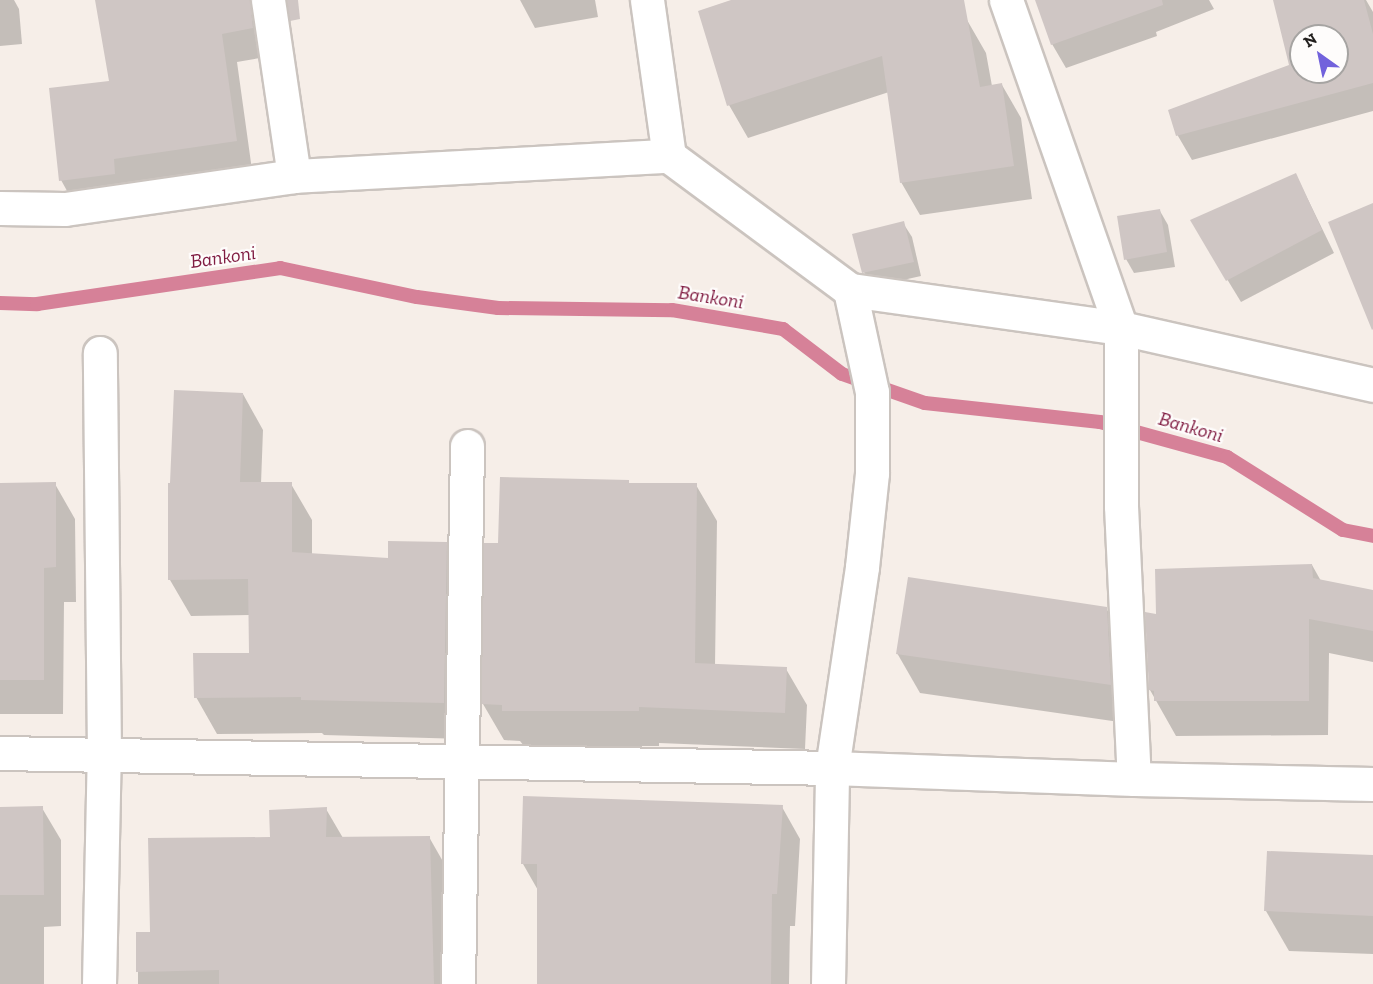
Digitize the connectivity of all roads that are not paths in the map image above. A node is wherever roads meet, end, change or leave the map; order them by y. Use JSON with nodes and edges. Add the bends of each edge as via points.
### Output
{"nodes":[{"id":1,"x":268,"y":0,"type":"edge"},
{"id":2,"x":647,"y":0,"type":"edge"},
{"id":3,"x":1006,"y":0,"type":"edge"},
{"id":4,"x":669,"y":156,"type":"junction"},
{"id":5,"x":294,"y":176,"type":"junction"},
{"id":6,"x":0,"y":208,"type":"edge"},
{"id":7,"x":850,"y":290,"type":"junction"},
{"id":8,"x":1121,"y":328,"type":"junction"},
{"id":9,"x":100,"y":353,"type":"dead end"},
{"id":10,"x":1373,"y":385,"type":"edge"},
{"id":11,"x":467,"y":446,"type":"dead end"},
{"id":12,"x":0,"y":753,"type":"edge"},
{"id":13,"x":104,"y":754,"type":"junction"},
{"id":14,"x":461,"y":760,"type":"junction"},
{"id":15,"x":832,"y":768,"type":"junction"},
{"id":16,"x":1134,"y":779,"type":"junction"},
{"id":17,"x":1373,"y":784,"type":"edge"},
{"id":18,"x":99,"y":984,"type":"edge"},
{"id":19,"x":458,"y":984,"type":"edge"},
{"id":20,"x":828,"y":984,"type":"edge"}],
"edges":[{"from":1,"to":5,"type":"street"},
{"from":2,"to":4,"type":"street"},
{"from":3,"to":8,"type":"street"},
{"from":4,"to":5,"type":"street"},
{"from":4,"to":7,"type":"street"},
{"from":5,"to":6,"type":"street","via":[[64,209]]},
{"from":7,"to":8,"type":"street"},
{"from":7,"to":15,"type":"street","via":[[872,393],[872,473]]},
{"from":8,"to":10,"type":"street"},
{"from":8,"to":16,"type":"street","via":[[1121,506]]},
{"from":9,"to":13,"type":"street"},
{"from":11,"to":14,"type":"street"},
{"from":12,"to":13,"type":"street"},
{"from":13,"to":14,"type":"street"},
{"from":13,"to":18,"type":"street"},
{"from":14,"to":15,"type":"street"},
{"from":14,"to":19,"type":"street"},
{"from":15,"to":16,"type":"street"},
{"from":15,"to":20,"type":"street"},
{"from":16,"to":17,"type":"street"}]}
